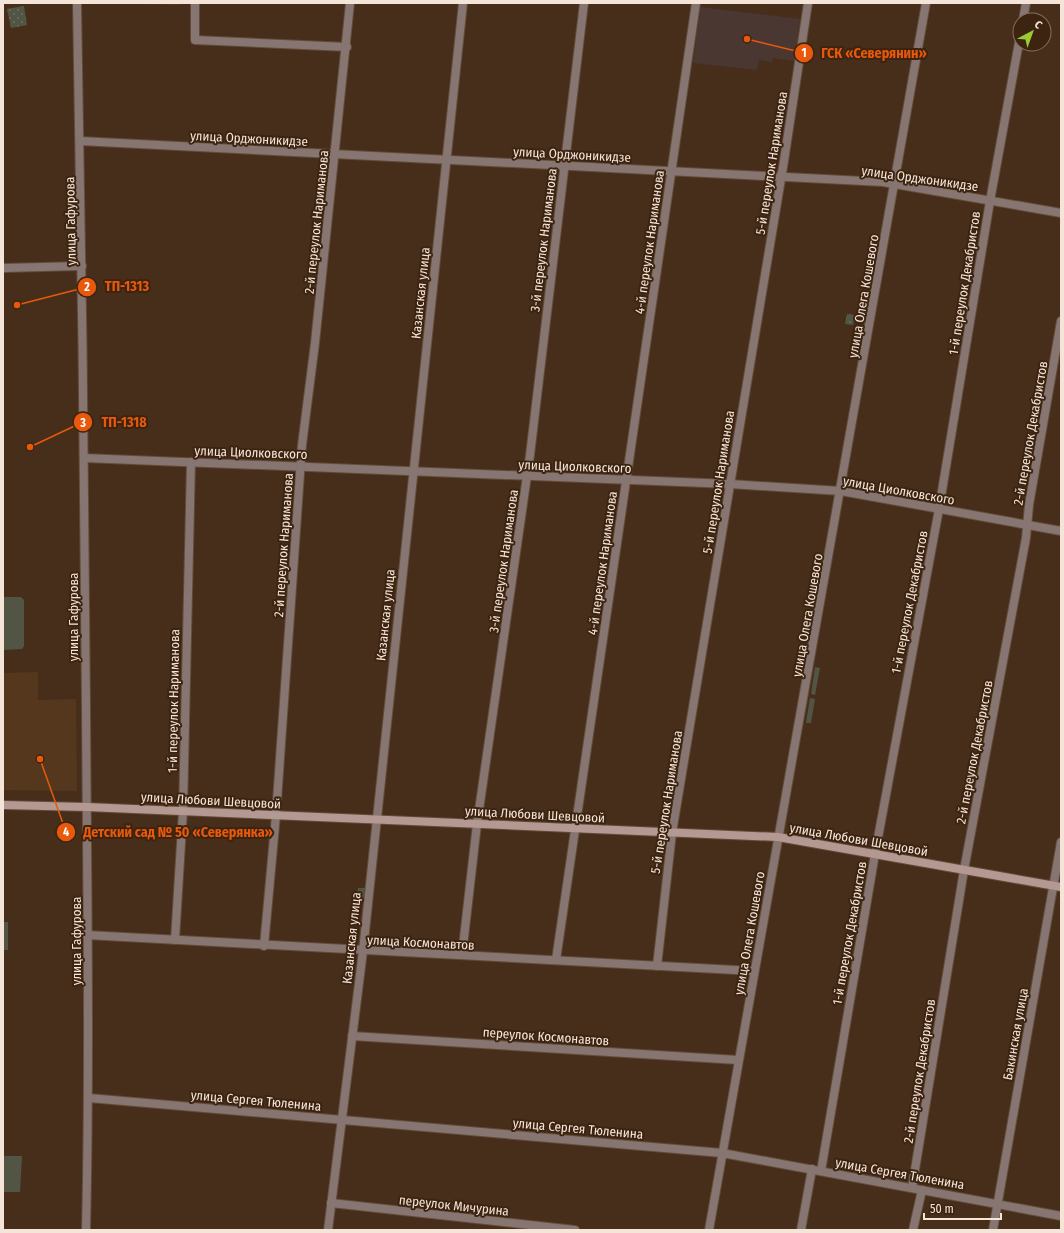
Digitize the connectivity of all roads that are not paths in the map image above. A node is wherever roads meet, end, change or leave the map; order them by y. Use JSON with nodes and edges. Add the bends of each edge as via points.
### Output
{"nodes":[{"id":1,"x":77,"y":3,"type":"edge"},
{"id":2,"x":195,"y":3,"type":"edge"},
{"id":3,"x":350,"y":3,"type":"edge"},
{"id":4,"x":463,"y":3,"type":"edge"},
{"id":5,"x":584,"y":3,"type":"edge"},
{"id":6,"x":696,"y":3,"type":"edge"},
{"id":7,"x":808,"y":3,"type":"edge"},
{"id":8,"x":926,"y":3,"type":"edge"},
{"id":9,"x":346,"y":47,"type":"junction"},
{"id":10,"x":1017,"y":52,"type":"edge"},
{"id":11,"x":80,"y":141,"type":"junction"},
{"id":12,"x":335,"y":154,"type":"junction"},
{"id":13,"x":446,"y":160,"type":"junction"},
{"id":14,"x":564,"y":165,"type":"junction"},
{"id":15,"x":671,"y":170,"type":"junction"},
{"id":16,"x":782,"y":176,"type":"junction"},
{"id":17,"x":894,"y":184,"type":"junction"},
{"id":18,"x":990,"y":201,"type":"junction"},
{"id":19,"x":1061,"y":213,"type":"edge"},
{"id":20,"x":82,"y":266,"type":"junction"},
{"id":21,"x":3,"y":268,"type":"edge"},
{"id":22,"x":1061,"y":321,"type":"edge"},
{"id":23,"x":84,"y":458,"type":"junction"},
{"id":24,"x":192,"y":462,"type":"junction"},
{"id":25,"x":301,"y":466,"type":"junction"},
{"id":26,"x":413,"y":471,"type":"junction"},
{"id":27,"x":527,"y":476,"type":"junction"},
{"id":28,"x":626,"y":480,"type":"junction"},
{"id":29,"x":730,"y":484,"type":"junction"},
{"id":30,"x":841,"y":491,"type":"junction"},
{"id":31,"x":939,"y":509,"type":"junction"},
{"id":32,"x":1027,"y":525,"type":"junction"},
{"id":33,"x":1061,"y":531,"type":"edge"},
{"id":34,"x":3,"y":805,"type":"edge"},
{"id":35,"x":87,"y":807,"type":"junction"},
{"id":36,"x":183,"y":811,"type":"junction"},
{"id":37,"x":276,"y":815,"type":"junction"},
{"id":38,"x":376,"y":819,"type":"junction"},
{"id":39,"x":477,"y":824,"type":"junction"},
{"id":40,"x":576,"y":828,"type":"junction"},
{"id":41,"x":672,"y":832,"type":"junction"},
{"id":42,"x":778,"y":837,"type":"junction"},
{"id":43,"x":1061,"y":842,"type":"edge"},
{"id":44,"x":875,"y":854,"type":"junction"},
{"id":45,"x":964,"y":870,"type":"junction"},
{"id":46,"x":1057,"y":886,"type":"edge"},
{"id":47,"x":87,"y":935,"type":"junction"},
{"id":48,"x":175,"y":940,"type":"junction"},
{"id":49,"x":264,"y":946,"type":"junction"},
{"id":50,"x":363,"y":951,"type":"junction"},
{"id":51,"x":462,"y":955,"type":"junction"},
{"id":52,"x":556,"y":960,"type":"junction"},
{"id":53,"x":657,"y":966,"type":"junction"},
{"id":54,"x":754,"y":971,"type":"junction"},
{"id":55,"x":352,"y":1036,"type":"junction"},
{"id":56,"x":738,"y":1060,"type":"junction"},
{"id":57,"x":89,"y":1098,"type":"junction"},
{"id":58,"x":341,"y":1120,"type":"junction"},
{"id":59,"x":722,"y":1153,"type":"junction"},
{"id":60,"x":812,"y":1169,"type":"junction"},
{"id":61,"x":821,"y":1171,"type":"junction"},
{"id":62,"x":912,"y":1188,"type":"junction"},
{"id":63,"x":922,"y":1190,"type":"junction"},
{"id":64,"x":331,"y":1203,"type":"junction"},
{"id":65,"x":998,"y":1204,"type":"junction"},
{"id":66,"x":1061,"y":1216,"type":"edge"},
{"id":67,"x":86,"y":1230,"type":"edge"},
{"id":68,"x":328,"y":1230,"type":"edge"},
{"id":69,"x":575,"y":1230,"type":"edge"},
{"id":70,"x":709,"y":1230,"type":"edge"},
{"id":71,"x":801,"y":1230,"type":"edge"},
{"id":72,"x":913,"y":1230,"type":"edge"},
{"id":73,"x":993,"y":1230,"type":"edge"}],
"edges":[{"from":1,"to":11,"type":"street","name":"улица Гафурова"},
{"from":2,"to":9,"type":"street","via":[[195,40]]},
{"from":3,"to":9,"type":"street","name":"2-й переулок Нариманова"},
{"from":4,"to":13,"type":"street","name":"Казанская улица"},
{"from":5,"to":14,"type":"street","name":"3-й переулок Нариманова"},
{"from":6,"to":15,"type":"street","name":"4-й переулок Нариманова"},
{"from":7,"to":16,"type":"street","name":"5-й переулок Нариманова"},
{"from":8,"to":17,"type":"street","name":"улица Олега Кошевого"},
{"from":9,"to":12,"type":"street","name":"2-й переулок Нариманова"},
{"from":10,"to":18,"type":"street","name":"1-й переулок Декабристов"},
{"from":11,"to":12,"type":"street","name":"улица Орджоникидзе"},
{"from":11,"to":20,"type":"street","name":"улица Гафурова"},
{"from":12,"to":13,"type":"street","name":"улица Орджоникидзе"},
{"from":12,"to":25,"type":"street","name":"2-й переулок Нариманова"},
{"from":13,"to":14,"type":"street","name":"улица Орджоникидзе"},
{"from":13,"to":26,"type":"street","name":"Казанская улица"},
{"from":14,"to":15,"type":"street","name":"улица Орджоникидзе"},
{"from":14,"to":27,"type":"street","name":"3-й переулок Нариманова"},
{"from":15,"to":16,"type":"street","name":"улица Орджоникидзе"},
{"from":15,"to":28,"type":"street","name":"4-й переулок Нариманова"},
{"from":16,"to":17,"type":"street","name":"улица Орджоникидзе"},
{"from":16,"to":29,"type":"street","name":"5-й переулок Нариманова"},
{"from":17,"to":18,"type":"street","name":"улица Орджоникидзе"},
{"from":17,"to":30,"type":"street","name":"улица Олега Кошевого"},
{"from":18,"to":19,"type":"street","name":"улица Орджоникидзе"},
{"from":18,"to":31,"type":"street","name":"1-й переулок Декабристов"},
{"from":20,"to":21,"type":"street"},
{"from":20,"to":23,"type":"street","name":"улица Гафурова"},
{"from":22,"to":32,"type":"street","name":"2-й переулок Декабристов"},
{"from":23,"to":24,"type":"street","name":"улица Циолковского"},
{"from":23,"to":35,"type":"street","name":"улица Гафурова"},
{"from":24,"to":25,"type":"street","name":"улица Циолковского"},
{"from":24,"to":36,"type":"street","name":"1-й переулок Нариманова"},
{"from":25,"to":26,"type":"street","name":"улица Циолковского"},
{"from":25,"to":37,"type":"street","name":"2-й переулок Нариманова"},
{"from":26,"to":27,"type":"street","name":"улица Циолковского"},
{"from":26,"to":38,"type":"street","name":"Казанская улица"},
{"from":27,"to":28,"type":"street","name":"улица Циолковского"},
{"from":27,"to":39,"type":"street","name":"3-й переулок Нариманова"},
{"from":28,"to":29,"type":"street","name":"улица Циолковского"},
{"from":28,"to":40,"type":"street","name":"4-й переулок Нариманова"},
{"from":29,"to":30,"type":"street","name":"улица Циолковского"},
{"from":29,"to":41,"type":"street","name":"5-й переулок Нариманова"},
{"from":30,"to":31,"type":"street","name":"улица Циолковского"},
{"from":30,"to":42,"type":"street","name":"улица Олега Кошевого"},
{"from":31,"to":32,"type":"street","name":"улица Циолковского"},
{"from":31,"to":44,"type":"street","name":"1-й переулок Декабристов"},
{"from":32,"to":33,"type":"street","name":"улица Циолковского"},
{"from":32,"to":45,"type":"street","name":"2-й переулок Декабристов"},
{"from":34,"to":35,"type":"street","name":"улица Любови Шевцовой"},
{"from":35,"to":36,"type":"street","name":"улица Любови Шевцовой"},
{"from":35,"to":47,"type":"street","name":"улица Гафурова"},
{"from":36,"to":37,"type":"street","name":"улица Любови Шевцовой"},
{"from":36,"to":48,"type":"street","name":"1-й переулок Нариманова"},
{"from":37,"to":38,"type":"street","name":"улица Любови Шевцовой"},
{"from":37,"to":49,"type":"street","name":"2-й переулок Нариманова"},
{"from":38,"to":39,"type":"street","name":"улица Любови Шевцовой"},
{"from":38,"to":50,"type":"street","name":"Казанская улица"},
{"from":39,"to":40,"type":"street","name":"улица Любови Шевцовой"},
{"from":39,"to":51,"type":"street","name":"3-й переулок Нариманова"},
{"from":40,"to":41,"type":"street","name":"улица Любови Шевцовой"},
{"from":40,"to":52,"type":"street","name":"4-й переулок Нариманова"},
{"from":41,"to":42,"type":"street","name":"улица Любови Шевцовой"},
{"from":41,"to":53,"type":"street","name":"5-й переулок Нариманова"},
{"from":42,"to":44,"type":"street","name":"улица Любови Шевцовой"},
{"from":42,"to":54,"type":"street","name":"улица Олега Кошевого"},
{"from":43,"to":46,"type":"street","name":"Бакинская улица"},
{"from":44,"to":45,"type":"street","name":"улица Любови Шевцовой"},
{"from":44,"to":61,"type":"street","name":"1-й переулок Декабристов"},
{"from":45,"to":46,"type":"street","name":"улица Любови Шевцовой"},
{"from":45,"to":62,"type":"street","name":"2-й переулок Декабристов"},
{"from":46,"to":65,"type":"street","name":"Бакинская улица"},
{"from":47,"to":48,"type":"street","name":"улица Космонавтов"},
{"from":47,"to":57,"type":"street","name":"улица Гафурова"},
{"from":48,"to":49,"type":"street","name":"улица Космонавтов"},
{"from":49,"to":50,"type":"street","name":"улица Космонавтов"},
{"from":50,"to":51,"type":"street","name":"улица Космонавтов"},
{"from":50,"to":55,"type":"street","name":"Казанская улица"},
{"from":51,"to":52,"type":"street","name":"улица Космонавтов"},
{"from":52,"to":53,"type":"street","name":"улица Космонавтов"},
{"from":53,"to":54,"type":"street","name":"улица Космонавтов"},
{"from":54,"to":56,"type":"street","name":"улица Олега Кошевого"},
{"from":55,"to":56,"type":"street","name":"переулок Космонавтов"},
{"from":55,"to":58,"type":"street","name":"Казанская улица"},
{"from":56,"to":59,"type":"street","name":"улица Олега Кошевого"},
{"from":57,"to":58,"type":"street","name":"улица Сергея Тюленина"},
{"from":57,"to":67,"type":"street","name":"улица Гафурова"},
{"from":58,"to":59,"type":"street","name":"улица Сергея Тюленина"},
{"from":58,"to":64,"type":"street","name":"Казанская улица"},
{"from":59,"to":60,"type":"street","name":"улица Сергея Тюленина"},
{"from":59,"to":70,"type":"street","name":"улица Олега Кошевого"},
{"from":60,"to":61,"type":"street","name":"улица Сергея Тюленина"},
{"from":60,"to":71,"type":"street"},
{"from":61,"to":62,"type":"street","name":"улица Сергея Тюленина"},
{"from":62,"to":63,"type":"street","name":"улица Сергея Тюленина"},
{"from":63,"to":65,"type":"street","name":"улица Сергея Тюленина"},
{"from":63,"to":72,"type":"street"},
{"from":64,"to":68,"type":"street","name":"Казанская улица"},
{"from":64,"to":69,"type":"street","name":"переулок Мичурина"},
{"from":65,"to":66,"type":"street","name":"улица Сергея Тюленина"},
{"from":65,"to":73,"type":"street","name":"Бакинская улица"}]}
